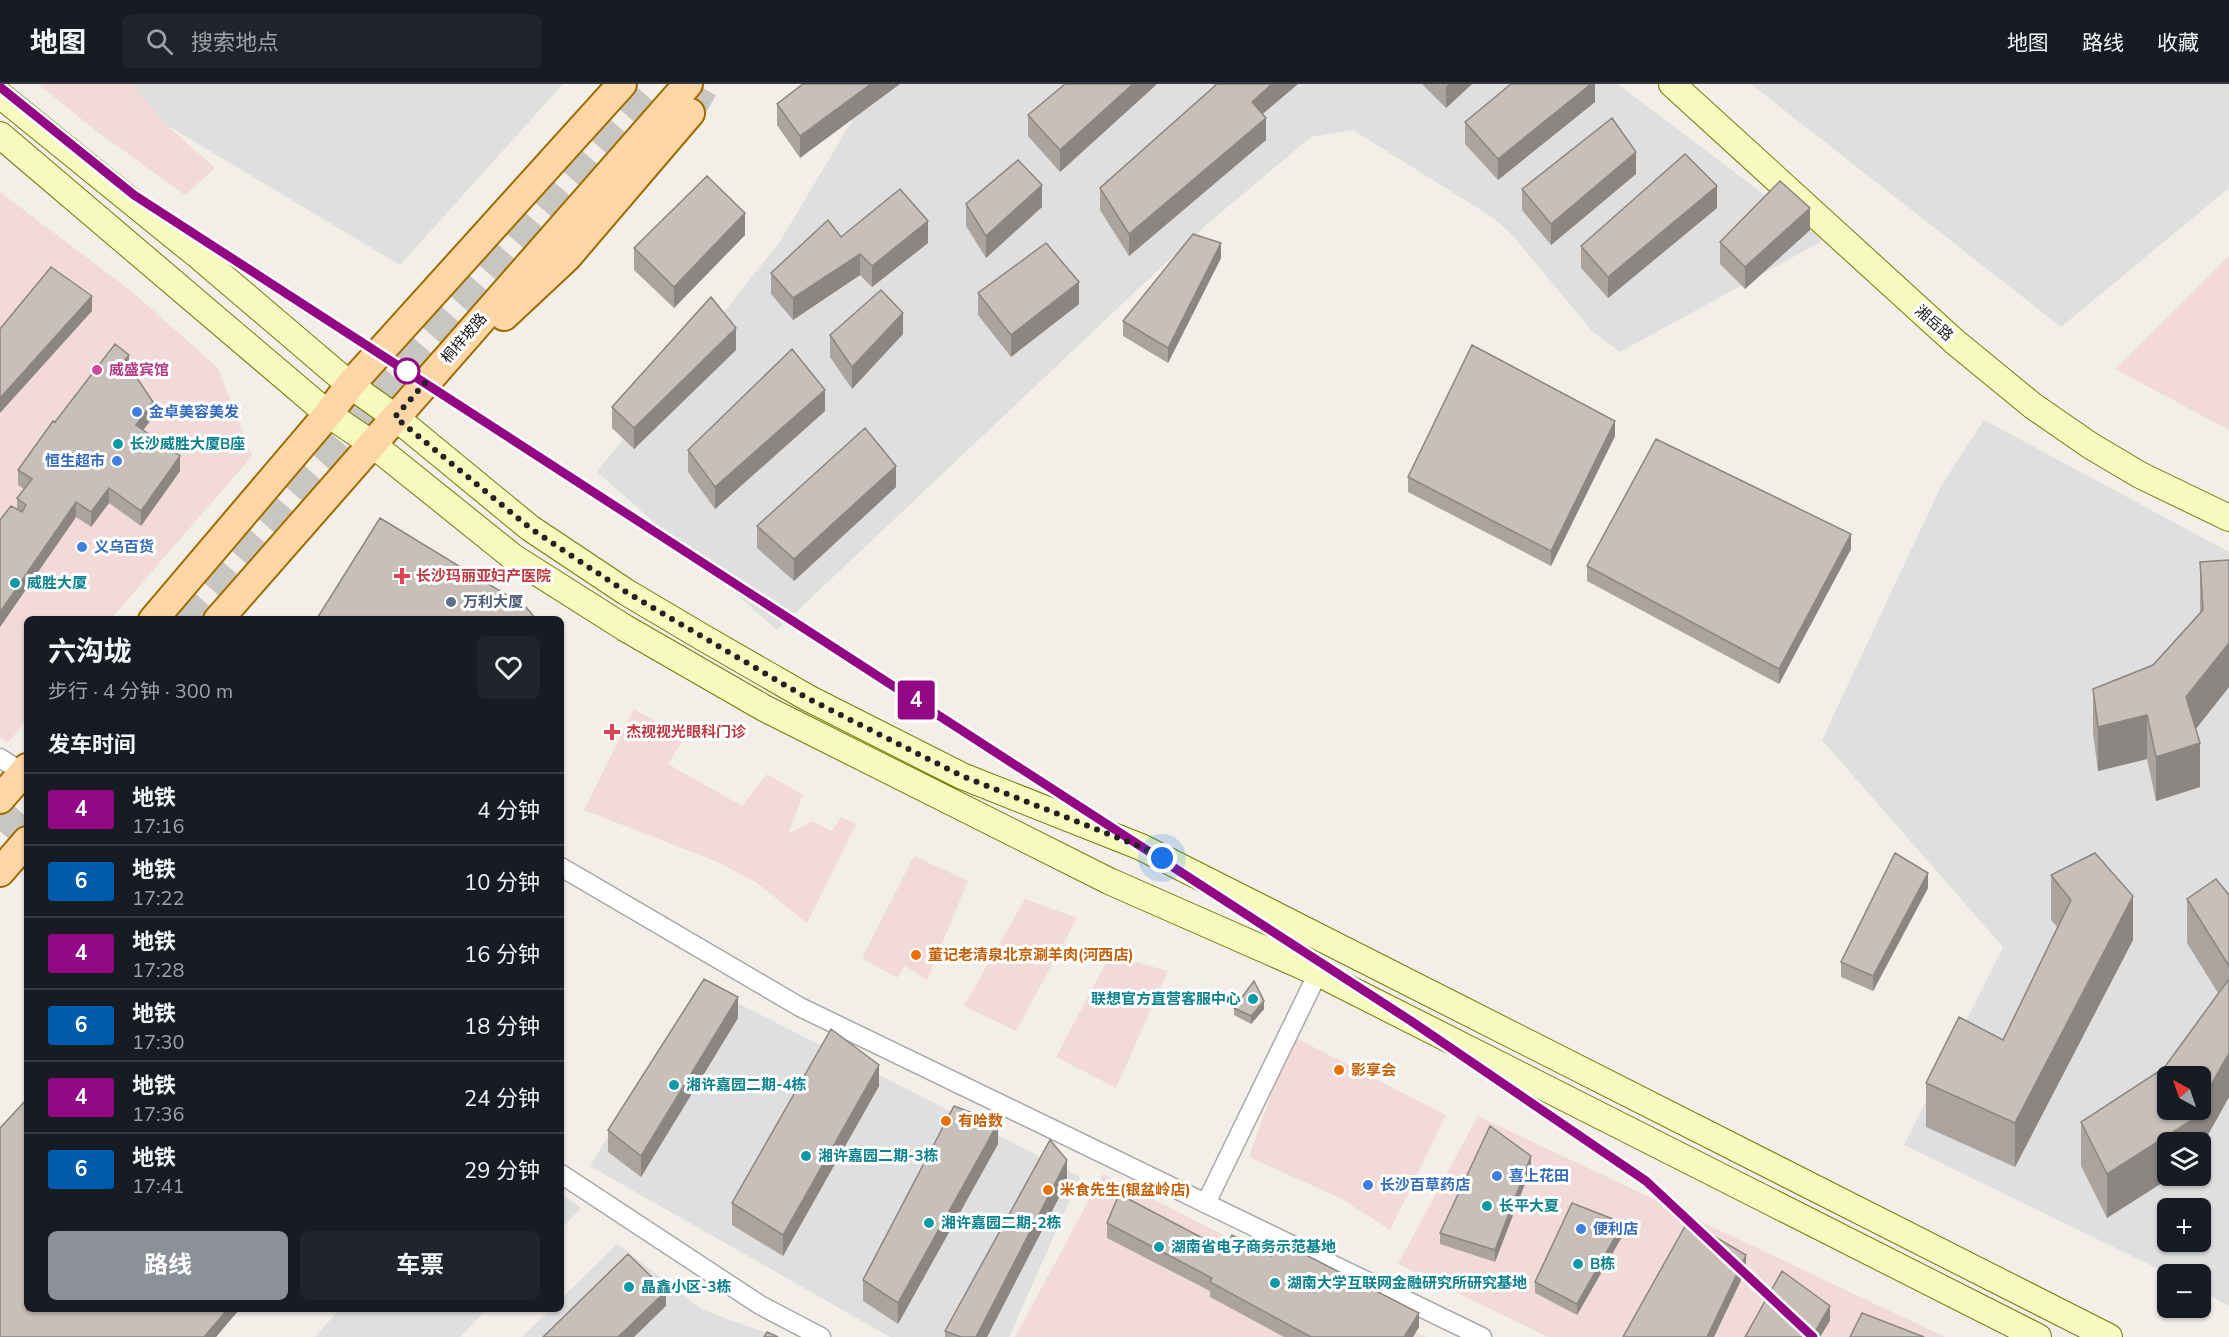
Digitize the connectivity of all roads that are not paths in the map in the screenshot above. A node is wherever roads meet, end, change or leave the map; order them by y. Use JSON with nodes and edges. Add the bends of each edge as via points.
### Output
{"nodes":[{"id":1,"x":622,"y":84,"type":"edge"},
{"id":2,"x":688,"y":84,"type":"tunnel mouth"},
{"id":3,"x":1672,"y":84,"type":"edge"},
{"id":4,"x":1694,"y":84,"type":"edge"},
{"id":5,"x":0,"y":95,"type":"edge"},
{"id":6,"x":690,"y":113,"type":"tunnel mouth"},
{"id":7,"x":0,"y":135,"type":"edge"},
{"id":8,"x":350,"y":385,"type":"junction"},
{"id":9,"x":328,"y":414,"type":"junction"},
{"id":10,"x":395,"y":417,"type":"junction"},
{"id":11,"x":371,"y":443,"type":"junction"},
{"id":12,"x":2229,"y":502,"type":"edge"},
{"id":13,"x":2229,"y":518,"type":"edge"},
{"id":14,"x":156,"y":616,"type":"edge"},
{"id":15,"x":221,"y":616,"type":"edge"},
{"id":16,"x":17,"y":766,"type":"edge"},
{"id":17,"x":0,"y":799,"type":"edge"},
{"id":18,"x":24,"y":844,"type":"edge"},
{"id":19,"x":564,"y":869,"type":"edge"},
{"id":20,"x":0,"y":872,"type":"edge"},
{"id":21,"x":1318,"y":973,"type":"junction"},
{"id":22,"x":564,"y":1176,"type":"edge"},
{"id":23,"x":1206,"y":1203,"type":"junction"},
{"id":24,"x":821,"y":1337,"type":"edge"},
{"id":25,"x":1482,"y":1337,"type":"edge"},
{"id":26,"x":2038,"y":1337,"type":"edge"},
{"id":27,"x":2109,"y":1337,"type":"edge"}],
"edges":[{"from":1,"to":8,"type":"main road"},
{"from":2,"to":10,"type":"main road","name":"桐梓坡路"},
{"from":3,"to":13,"type":"main road","name":"湘岳路","via":[[1955,342],[2033,406],[2140,475]]},
{"from":4,"to":12,"type":"main road","name":"湘岳路","via":[[2027,381],[2124,448]]},
{"from":5,"to":8,"type":"main road"},
{"from":6,"to":10,"type":"main road","via":[[567,257]]},
{"from":7,"to":9,"type":"main road"},
{"from":8,"to":9,"type":"main road"},
{"from":8,"to":10,"type":"main road"},
{"from":9,"to":11,"type":"main road"},
{"from":9,"to":14,"type":"main road"},
{"from":10,"to":11,"type":"main road","name":"桐梓坡路"},
{"from":10,"to":27,"type":"main road","via":[[530,528],[626,592],[807,698],[962,776],[1141,847]]},
{"from":11,"to":15,"type":"main road","name":"桐梓坡路"},
{"from":11,"to":21,"type":"main road","via":[[513,556],[625,628],[764,708],[1108,880]]},
{"from":16,"to":17,"type":"main road"},
{"from":18,"to":20,"type":"main road"},
{"from":19,"to":23,"type":"street","via":[[800,1007]]},
{"from":21,"to":23,"type":"street"},
{"from":21,"to":26,"type":"main road"},
{"from":22,"to":24,"type":"street","via":[[760,1305]]},
{"from":23,"to":25,"type":"street"}]}
